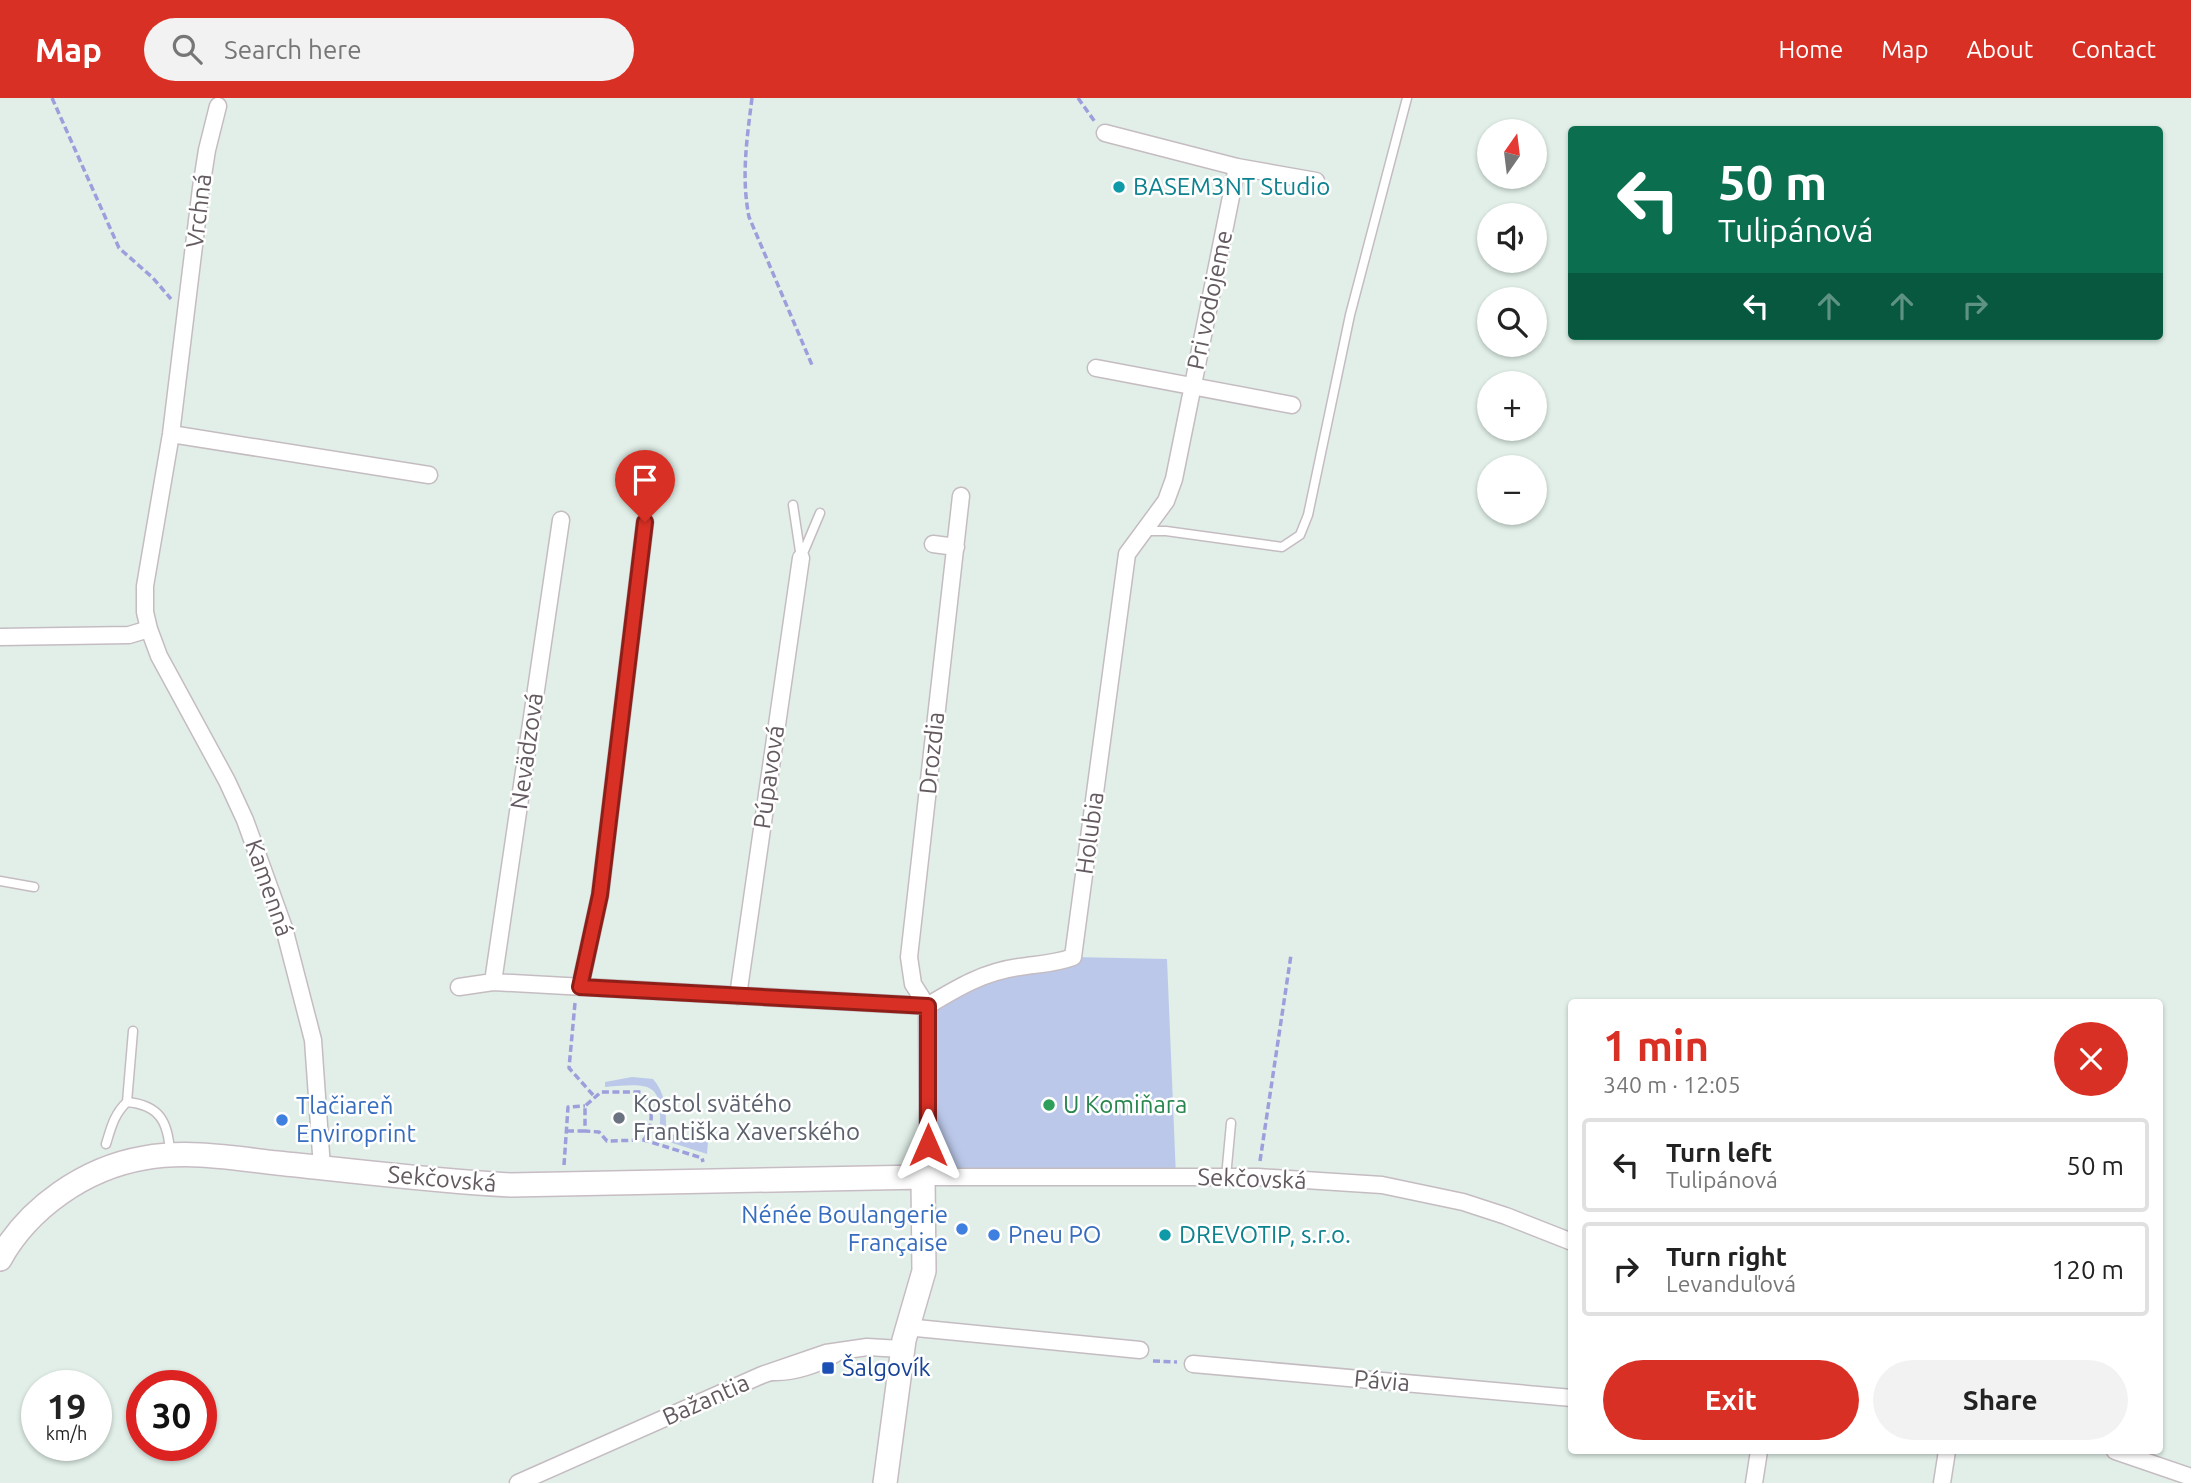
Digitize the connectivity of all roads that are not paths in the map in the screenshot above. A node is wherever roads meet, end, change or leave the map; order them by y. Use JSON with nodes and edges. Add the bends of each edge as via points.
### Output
{"nodes":[{"id":1,"x":1407,"y":98,"type":"edge"},
{"id":2,"x":218,"y":106,"type":"dead end"},
{"id":3,"x":1105,"y":133,"type":"road end"},
{"id":4,"x":1237,"y":167,"type":"junction"},
{"id":5,"x":1316,"y":181,"type":"dead end"},
{"id":6,"x":186,"y":317,"type":"joint"},
{"id":7,"x":1096,"y":368,"type":"dead end"},
{"id":8,"x":1192,"y":385,"type":"junction"},
{"id":9,"x":1292,"y":405,"type":"dead end"},
{"id":10,"x":171,"y":434,"type":"junction"},
{"id":11,"x":429,"y":475,"type":"dead end"},
{"id":12,"x":961,"y":496,"type":"dead end"},
{"id":13,"x":793,"y":505,"type":"dead end"},
{"id":14,"x":820,"y":513,"type":"dead end"},
{"id":15,"x":561,"y":520,"type":"dead end"},
{"id":16,"x":645,"y":522,"type":"dead end"},
{"id":17,"x":1144,"y":531,"type":"junction"},
{"id":18,"x":933,"y":544,"type":"dead end"},
{"id":19,"x":956,"y":547,"type":"junction"},
{"id":20,"x":1127,"y":554,"type":"joint"},
{"id":21,"x":800,"y":558,"type":"junction"},
{"id":22,"x":149,"y":629,"type":"junction"},
{"id":23,"x":0,"y":636,"type":"edge"},
{"id":24,"x":0,"y":881,"type":"edge"},
{"id":25,"x":34,"y":887,"type":"dead end"},
{"id":26,"x":493,"y":982,"type":"junction"},
{"id":27,"x":459,"y":986,"type":"dead end"},
{"id":28,"x":578,"y":987,"type":"junction"},
{"id":29,"x":738,"y":996,"type":"junction"},
{"id":30,"x":928,"y":1006,"type":"junction"},
{"id":31,"x":133,"y":1031,"type":"dead end"},
{"id":32,"x":127,"y":1102,"type":"junction"},
{"id":33,"x":1231,"y":1123,"type":"dead end"},
{"id":34,"x":106,"y":1144,"type":"dead end"},
{"id":35,"x":170,"y":1154,"type":"junction"},
{"id":36,"x":322,"y":1168,"type":"junction"},
{"id":37,"x":923,"y":1177,"type":"junction"},
{"id":38,"x":1226,"y":1177,"type":"junction"},
{"id":39,"x":1568,"y":1240,"type":"edge"},
{"id":40,"x":0,"y":1259,"type":"edge"},
{"id":41,"x":904,"y":1338,"type":"junction"},
{"id":42,"x":1140,"y":1350,"type":"dead end"},
{"id":43,"x":1193,"y":1364,"type":"dead end"},
{"id":44,"x":1568,"y":1398,"type":"edge"},
{"id":45,"x":1759,"y":1454,"type":"edge"},
{"id":46,"x":1947,"y":1454,"type":"edge"},
{"id":47,"x":2124,"y":1454,"type":"edge"},
{"id":48,"x":2191,"y":1477,"type":"edge"},
{"id":49,"x":518,"y":1483,"type":"edge"},
{"id":50,"x":885,"y":1483,"type":"edge"},
{"id":51,"x":1754,"y":1483,"type":"edge"},
{"id":52,"x":1942,"y":1483,"type":"edge"}],
"edges":[{"from":1,"to":17,"type":"lane","via":[[1350,315],[1300,535],[1282,547]]},
{"from":2,"to":6,"type":"street","name":"Vrchná","via":[[201,188]]},
{"from":3,"to":4,"type":"street"},
{"from":4,"to":5,"type":"street"},
{"from":4,"to":8,"type":"street","name":"Pri vodojeme"},
{"from":6,"to":10,"type":"street","name":"Kamenná"},
{"from":7,"to":8,"type":"street"},
{"from":8,"to":9,"type":"street"},
{"from":8,"to":17,"type":"street","name":"Pri vodojeme","via":[[1174,479],[1166,501]]},
{"from":10,"to":11,"type":"street"},
{"from":10,"to":22,"type":"street","name":"Kamenná","via":[[145,586]]},
{"from":12,"to":19,"type":"street","name":"Drozdia"},
{"from":13,"to":21,"type":"lane"},
{"from":14,"to":21,"type":"lane"},
{"from":15,"to":26,"type":"street","name":"Nevädzová"},
{"from":16,"to":28,"type":"street","via":[[600,895]]},
{"from":17,"to":20,"type":"street","name":"Pri vodojeme"},
{"from":18,"to":19,"type":"street"},
{"from":19,"to":30,"type":"street","name":"Drozdia","via":[[909,957],[913,984]]},
{"from":20,"to":30,"type":"street","name":"Holubia","via":[[1073,957],[969,980]]},
{"from":21,"to":29,"type":"street","name":"Púpavová"},
{"from":22,"to":23,"type":"street","via":[[129,635]]},
{"from":22,"to":36,"type":"street","name":"Kamenná","via":[[245,820],[284,928],[313,1040]]},
{"from":24,"to":25,"type":"lane"},
{"from":26,"to":27,"type":"street"},
{"from":26,"to":28,"type":"street"},
{"from":28,"to":29,"type":"street"},
{"from":29,"to":30,"type":"street"},
{"from":30,"to":37,"type":"street","via":[[928,1165]]},
{"from":31,"to":32,"type":"lane"},
{"from":32,"to":34,"type":"lane","via":[[113,1120]]},
{"from":32,"to":35,"type":"lane","via":[[160,1115],[168,1130]]},
{"from":33,"to":38,"type":"lane"},
{"from":35,"to":36,"type":"street","name":"Sekčovská"},
{"from":35,"to":40,"type":"street","name":"Sekčovská","via":[[125,1162],[71,1187],[34,1214]]},
{"from":36,"to":37,"type":"street","name":"Sekčovská","via":[[511,1185]]},
{"from":37,"to":38,"type":"street","name":"Sekčovská"},
{"from":37,"to":41,"type":"street","via":[[924,1271]]},
{"from":38,"to":39,"type":"street","name":"Sekčovská","via":[[1416,1190],[1506,1216]]},
{"from":41,"to":42,"type":"street","name":"Bažantia"},
{"from":41,"to":49,"type":"street","name":"Bažantia","via":[[826,1353],[762,1376]]},
{"from":41,"to":50,"type":"street"},
{"from":43,"to":44,"type":"street","name":"Pávia"},
{"from":45,"to":51,"type":"street"},
{"from":46,"to":52,"type":"street"},
{"from":47,"to":48,"type":"street"}]}
